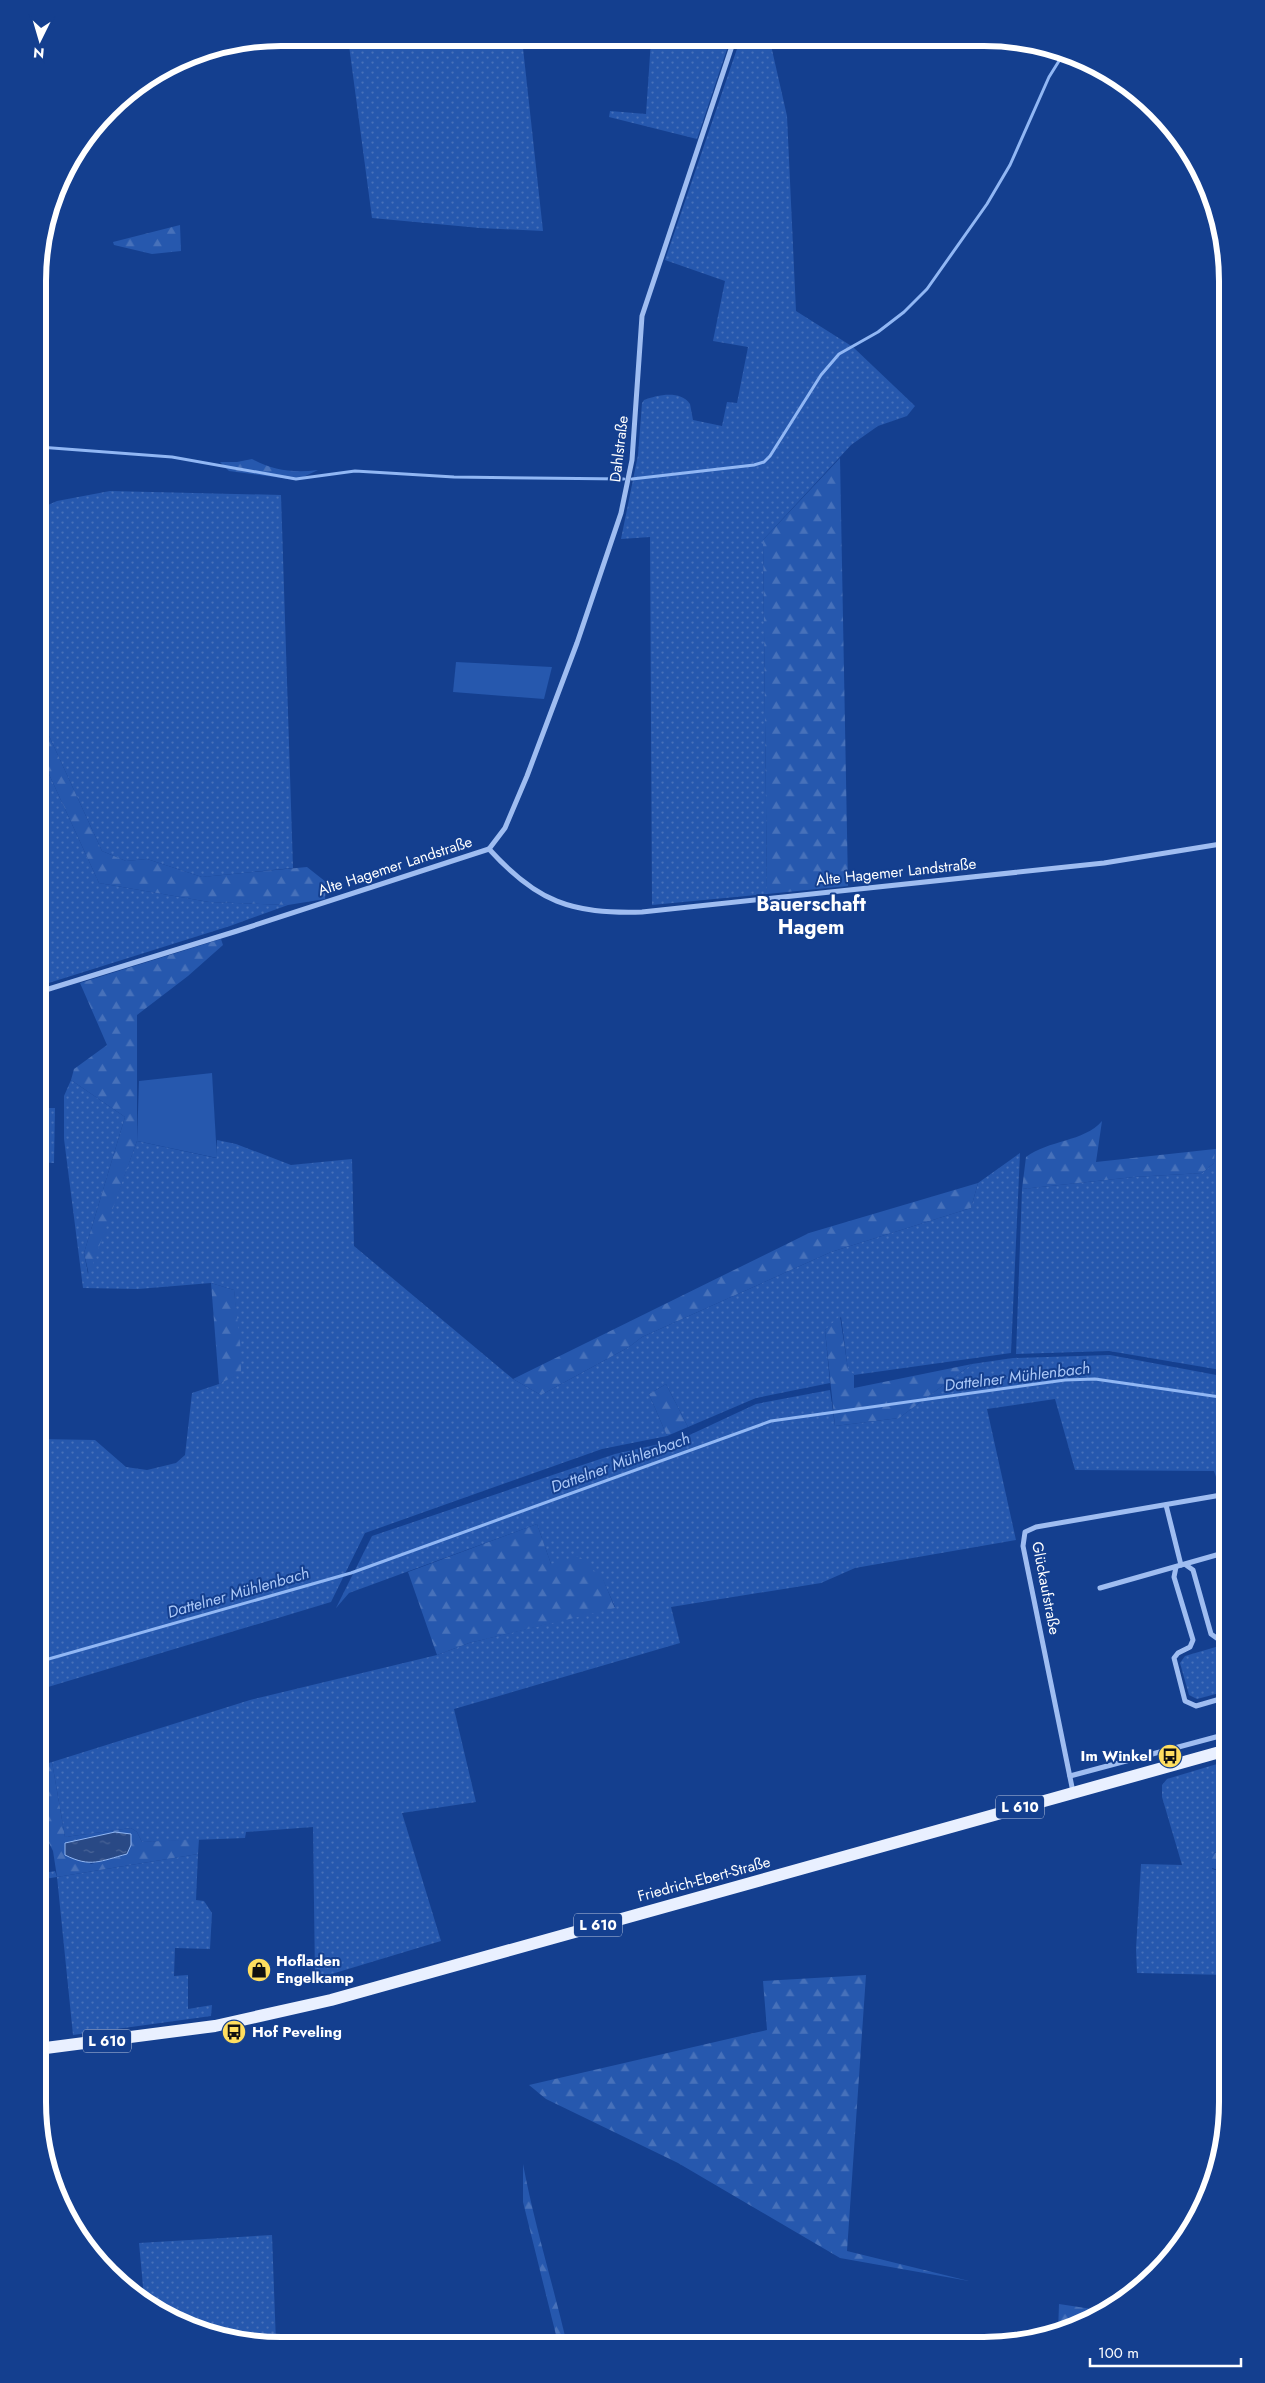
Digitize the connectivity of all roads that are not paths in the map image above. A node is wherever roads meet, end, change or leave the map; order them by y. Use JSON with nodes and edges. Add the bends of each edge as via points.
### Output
{"nodes":[{"id":1,"x":732,"y":46,"type":"edge"},
{"id":2,"x":1219,"y":844,"type":"edge"},
{"id":3,"x":489,"y":849,"type":"junction"},
{"id":4,"x":46,"y":990,"type":"edge"},
{"id":5,"x":1219,"y":1495,"type":"edge"},
{"id":6,"x":1166,"y":1505,"type":"junction"},
{"id":7,"x":1219,"y":1554,"type":"edge"},
{"id":8,"x":1181,"y":1565,"type":"junction"},
{"id":9,"x":1100,"y":1588,"type":"dead end"},
{"id":10,"x":1219,"y":1639,"type":"edge"},
{"id":11,"x":1219,"y":1700,"type":"edge"},
{"id":12,"x":1219,"y":1736,"type":"edge"},
{"id":13,"x":1219,"y":1752,"type":"edge"},
{"id":14,"x":1070,"y":1776,"type":"junction"},
{"id":15,"x":1073,"y":1792,"type":"junction"},
{"id":16,"x":46,"y":2048,"type":"edge"}],
"edges":[{"from":1,"to":3,"type":"street","name":"Dahlstraße","via":[[642,316],[632,460],[622,513],[578,643],[527,776],[505,828]]},
{"from":2,"to":3,"type":"street","name":"Alte Hagemer Landstraße","via":[[1104,863],[642,912],[605,913],[568,907],[527,886]]},
{"from":3,"to":4,"type":"street","name":"Alte Hagemer Landstraße"},
{"from":5,"to":6,"type":"street","name":"Glückaufstraße"},
{"from":6,"to":8,"type":"street"},
{"from":6,"to":14,"type":"street","name":"Glückaufstraße","via":[[1036,1527],[1025,1532],[1023,1546]]},
{"from":7,"to":8,"type":"street"},
{"from":8,"to":9,"type":"street"},
{"from":8,"to":10,"type":"street","via":[[1193,1570],[1211,1634]]},
{"from":8,"to":11,"type":"street","via":[[1174,1577],[1193,1640],[1190,1647],[1174,1658],[1185,1701],[1196,1706]]},
{"from":12,"to":14,"type":"street"},
{"from":13,"to":15,"type":"main road","name":"Friedrich-Ebert-Straße","number":"L 610"},
{"from":14,"to":15,"type":"street","name":"Glückaufstraße"},
{"from":15,"to":16,"type":"main road","name":"Friedrich-Ebert-Straße","number":"L 610","via":[[331,2000],[206,2028]]}]}
